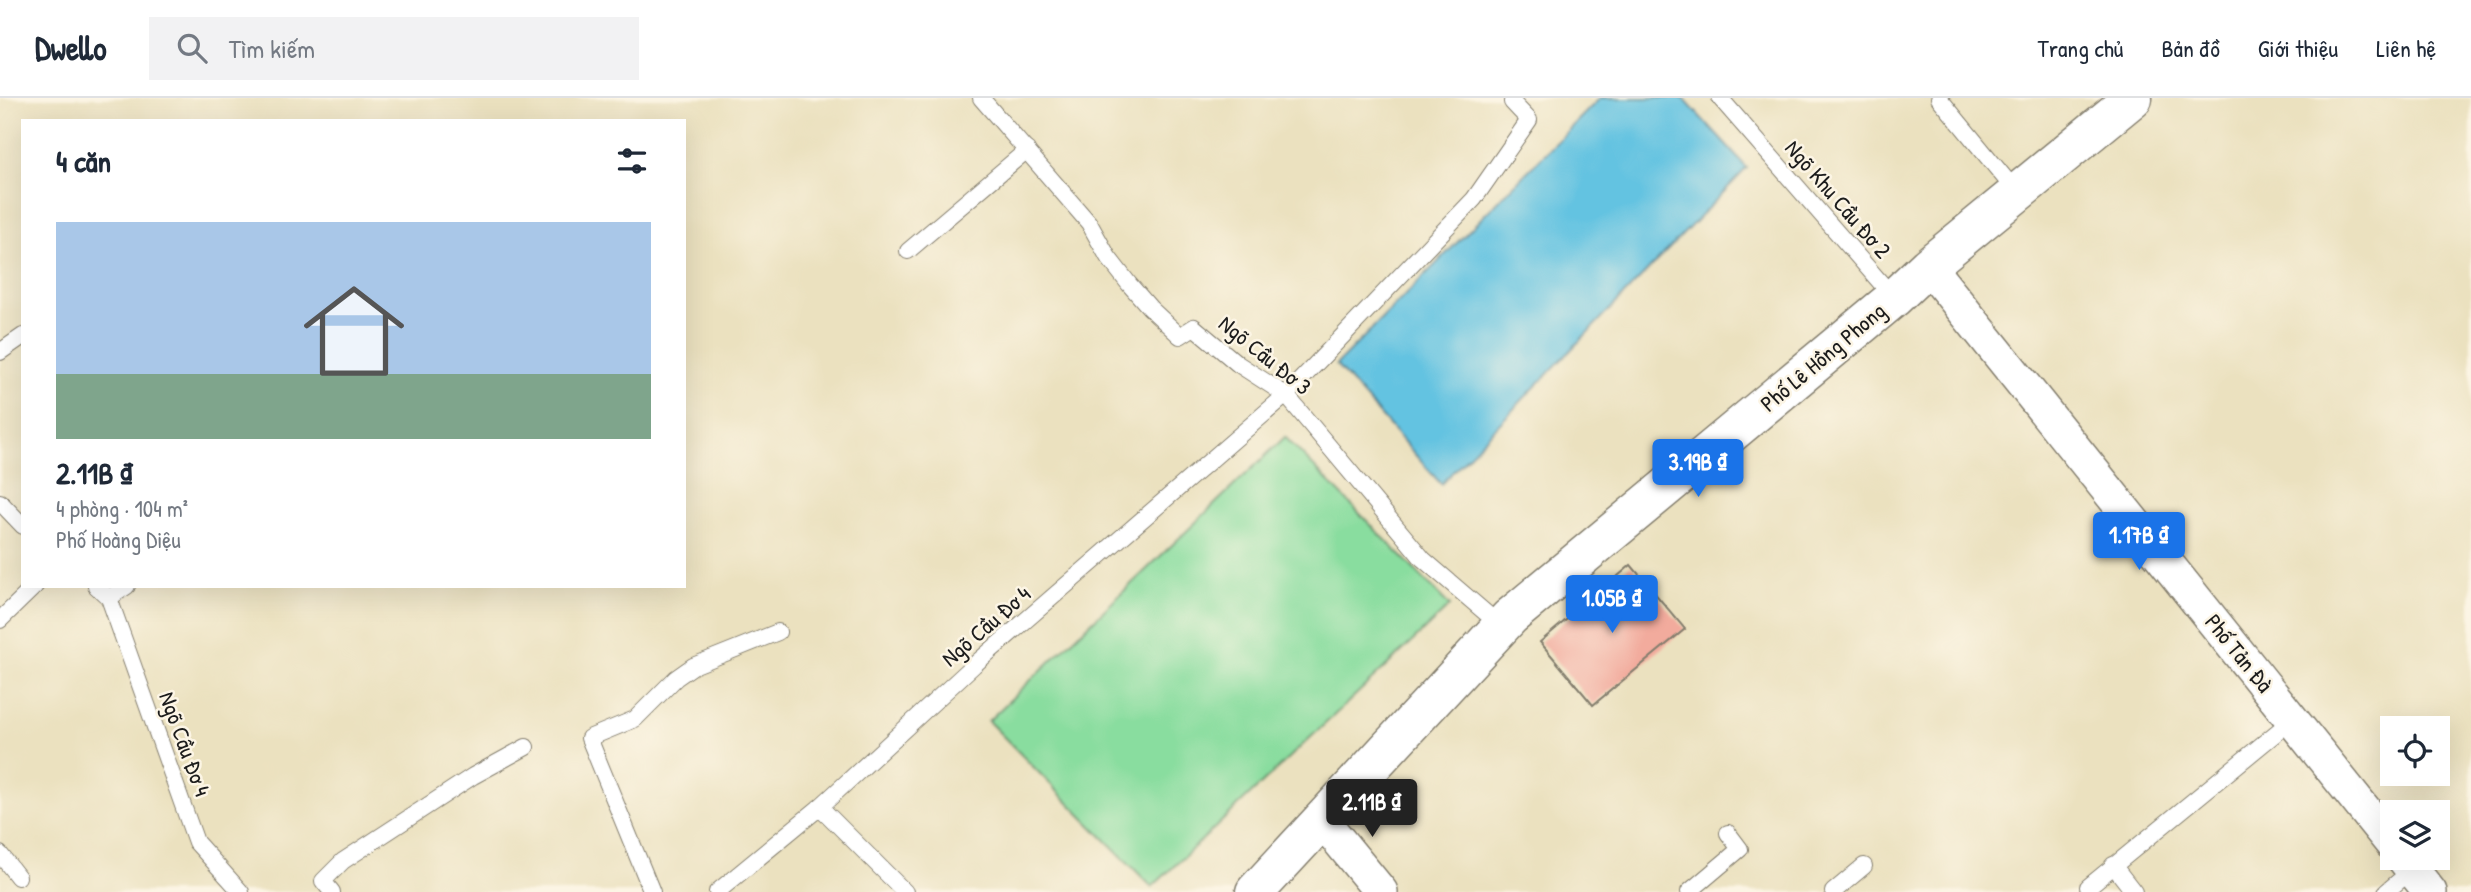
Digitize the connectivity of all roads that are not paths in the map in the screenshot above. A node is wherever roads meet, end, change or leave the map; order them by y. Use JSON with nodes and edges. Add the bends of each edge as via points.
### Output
{"nodes":[{"id":1,"x":981,"y":98,"type":"edge"},
{"id":2,"x":1513,"y":98,"type":"edge"},
{"id":3,"x":1720,"y":98,"type":"edge"},
{"id":4,"x":1939,"y":98,"type":"edge"},
{"id":5,"x":2133,"y":98,"type":"edge"},
{"id":6,"x":1027,"y":150,"type":"junction"},
{"id":7,"x":2018,"y":194,"type":"junction"},
{"id":8,"x":908,"y":251,"type":"dead end"},
{"id":9,"x":1928,"y":266,"type":"junction"},
{"id":10,"x":1894,"y":298,"type":"junction"},
{"id":11,"x":21,"y":337,"type":"edge"},
{"id":12,"x":0,"y":352,"type":"edge"},
{"id":13,"x":1286,"y":395,"type":"junction"},
{"id":14,"x":0,"y":502,"type":"edge"},
{"id":15,"x":21,"y":524,"type":"edge"},
{"id":16,"x":33,"y":588,"type":"edge"},
{"id":17,"x":98,"y":588,"type":"edge"},
{"id":18,"x":124,"y":588,"type":"edge"},
{"id":19,"x":109,"y":598,"type":"junction"},
{"id":20,"x":0,"y":620,"type":"edge"},
{"id":21,"x":1502,"y":626,"type":"junction"},
{"id":22,"x":778,"y":632,"type":"dead end"},
{"id":23,"x":2292,"y":720,"type":"junction"},
{"id":24,"x":526,"y":747,"type":"dead end"},
{"id":25,"x":820,"y":807,"type":"junction"},
{"id":26,"x":1322,"y":820,"type":"junction"},
{"id":27,"x":2380,"y":829,"type":"edge"},
{"id":28,"x":1728,"y":833,"type":"dead end"},
{"id":29,"x":0,"y":854,"type":"edge"},
{"id":30,"x":2113,"y":865,"type":"junction"},
{"id":31,"x":1864,"y":866,"type":"dead end"},
{"id":32,"x":2415,"y":873,"type":"edge"},
{"id":33,"x":18,"y":877,"type":"dead end"},
{"id":34,"x":2088,"y":887,"type":"dead end"},
{"id":35,"x":241,"y":892,"type":"edge"},
{"id":36,"x":332,"y":892,"type":"edge"},
{"id":37,"x":652,"y":892,"type":"edge"},
{"id":38,"x":717,"y":892,"type":"edge"},
{"id":39,"x":905,"y":892,"type":"edge"},
{"id":40,"x":1255,"y":892,"type":"edge"},
{"id":41,"x":1381,"y":892,"type":"edge"},
{"id":42,"x":1689,"y":892,"type":"edge"},
{"id":43,"x":1833,"y":892,"type":"edge"},
{"id":44,"x":2134,"y":892,"type":"edge"},
{"id":45,"x":2386,"y":892,"type":"edge"}],
"edges":[{"from":1,"to":6,"type":"lane","name":"Ngõ Cầu Đơ 3"},
{"from":2,"to":13,"type":"lane","name":"Ngõ Cầu Đơ 4","via":[[1529,120],[1474,199]]},
{"from":3,"to":10,"type":"lane","name":"Ngõ Khu Cầu Đơ 2"},
{"from":4,"to":7,"type":"lane"},
{"from":5,"to":7,"type":"street","name":"Phố Lê Hồng Phong"},
{"from":6,"to":8,"type":"lane"},
{"from":6,"to":13,"type":"lane","name":"Ngõ Cầu Đơ 3","via":[[1089,223],[1108,257],[1150,308],[1180,335],[1194,327],[1238,364]]},
{"from":7,"to":9,"type":"street","name":"Phố Lê Hồng Phong"},
{"from":9,"to":10,"type":"street","name":"Phố Lê Hồng Phong"},
{"from":9,"to":23,"type":"street","name":"Phố Tản Đà"},
{"from":10,"to":21,"type":"street","name":"Phố Lê Hồng Phong"},
{"from":11,"to":12,"type":"lane"},
{"from":13,"to":21,"type":"lane","name":"Ngõ Cầu Đơ 3","via":[[1423,559]]},
{"from":13,"to":25,"type":"lane","name":"Ngõ Cầu Đơ 4","via":[[974,665]]},
{"from":14,"to":15,"type":"lane"},
{"from":16,"to":20,"type":"lane"},
{"from":17,"to":19,"type":"lane","name":"Ngõ Cầu Đơ 4"},
{"from":18,"to":19,"type":"lane"},
{"from":19,"to":35,"type":"lane","name":"Ngõ Cầu Đơ 4","via":[[196,842]]},
{"from":21,"to":26,"type":"street","name":"Phố Lê Hồng Phong"},
{"from":22,"to":37,"type":"lane","via":[[693,666],[635,719],[589,738]]},
{"from":23,"to":27,"type":"street","name":"Phố Tản Đà"},
{"from":23,"to":30,"type":"lane"},
{"from":24,"to":36,"type":"lane","via":[[343,861],[323,881]]},
{"from":25,"to":38,"type":"lane","name":"Ngõ Cầu Đơ 4"},
{"from":25,"to":39,"type":"lane"},
{"from":26,"to":40,"type":"street","name":"Phố Lê Hồng Phong"},
{"from":26,"to":41,"type":"street"},
{"from":28,"to":42,"type":"lane","via":[[1740,849]]},
{"from":29,"to":33,"type":"lane"},
{"from":30,"to":34,"type":"lane"},
{"from":30,"to":44,"type":"lane"},
{"from":31,"to":43,"type":"lane"},
{"from":32,"to":45,"type":"lane"}]}
